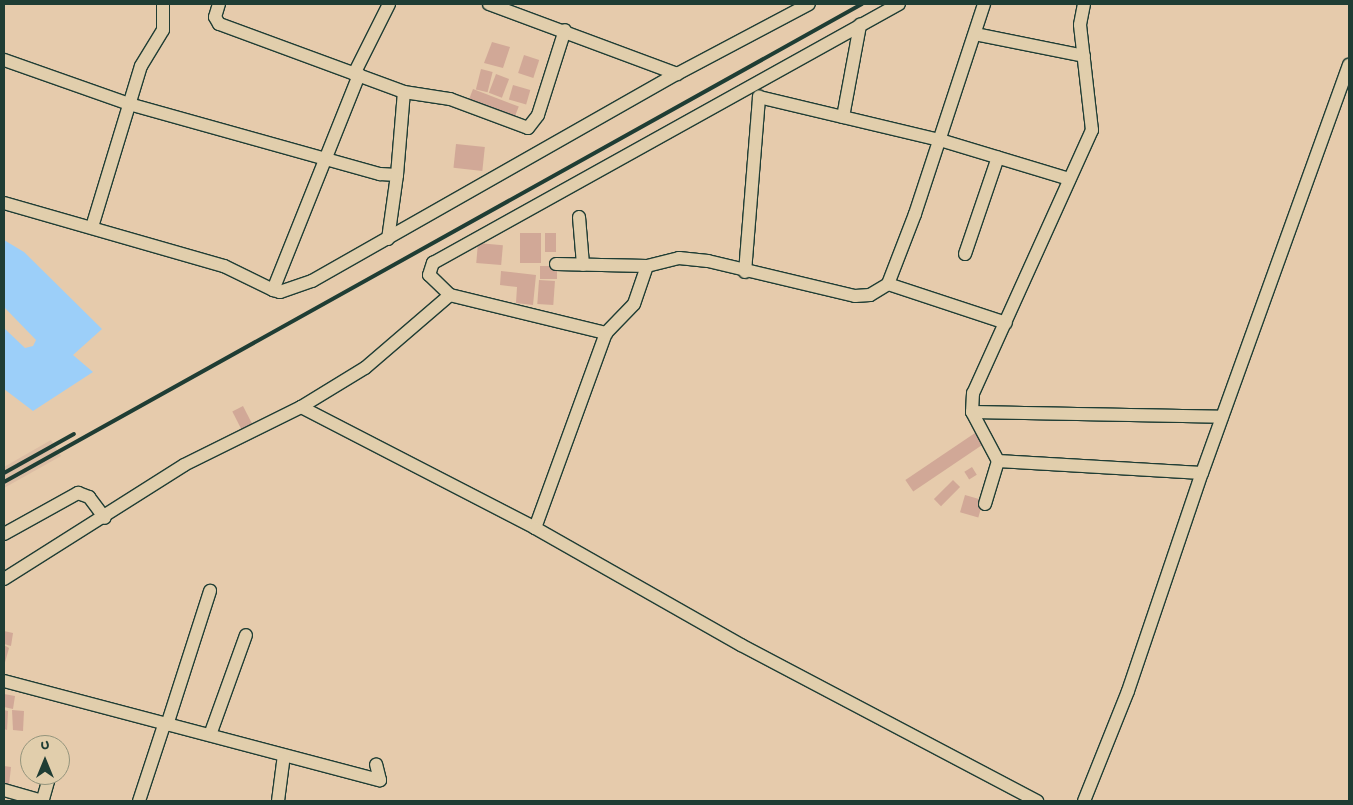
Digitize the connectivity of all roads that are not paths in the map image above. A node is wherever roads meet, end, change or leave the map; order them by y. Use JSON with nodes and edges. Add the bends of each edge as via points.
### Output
{"nodes":[{"id":1,"x":162,"y":4,"type":"edge"},
{"id":2,"x":219,"y":4,"type":"edge"},
{"id":3,"x":389,"y":4,"type":"edge"},
{"id":4,"x":489,"y":4,"type":"edge"},
{"id":5,"x":809,"y":4,"type":"edge"},
{"id":6,"x":899,"y":4,"type":"edge"},
{"id":7,"x":984,"y":4,"type":"edge"},
{"id":8,"x":1084,"y":4,"type":"edge"},
{"id":9,"x":860,"y":25,"type":"junction"},
{"id":10,"x":565,"y":30,"type":"junction"},
{"id":11,"x":975,"y":34,"type":"junction"},
{"id":12,"x":1084,"y":56,"type":"junction"},
{"id":13,"x":4,"y":60,"type":"edge"},
{"id":14,"x":1349,"y":64,"type":"edge"},
{"id":15,"x":357,"y":74,"type":"junction"},
{"id":16,"x":677,"y":74,"type":"junction"},
{"id":17,"x":404,"y":92,"type":"junction"},
{"id":18,"x":741,"y":92,"type":"junction"},
{"id":19,"x":758,"y":97,"type":"junction"},
{"id":20,"x":129,"y":104,"type":"junction"},
{"id":21,"x":843,"y":117,"type":"junction"},
{"id":22,"x":940,"y":140,"type":"junction"},
{"id":23,"x":998,"y":156,"type":"junction"},
{"id":24,"x":326,"y":159,"type":"junction"},
{"id":25,"x":397,"y":174,"type":"junction"},
{"id":26,"x":1069,"y":179,"type":"junction"},
{"id":27,"x":4,"y":203,"type":"edge"},
{"id":28,"x":579,"y":217,"type":"dead end"},
{"id":29,"x":92,"y":227,"type":"junction"},
{"id":30,"x":388,"y":239,"type":"junction"},
{"id":31,"x":965,"y":254,"type":"dead end"},
{"id":32,"x":556,"y":264,"type":"dead end"},
{"id":33,"x":582,"y":265,"type":"junction"},
{"id":34,"x":647,"y":266,"type":"junction"},
{"id":35,"x":746,"y":272,"type":"junction"},
{"id":36,"x":888,"y":284,"type":"junction"},
{"id":37,"x":273,"y":290,"type":"junction"},
{"id":38,"x":450,"y":295,"type":"junction"},
{"id":39,"x":1006,"y":323,"type":"junction"},
{"id":40,"x":606,"y":333,"type":"junction"},
{"id":41,"x":300,"y":407,"type":"junction"},
{"id":42,"x":972,"y":412,"type":"junction"},
{"id":43,"x":1222,"y":417,"type":"junction"},
{"id":44,"x":998,"y":461,"type":"junction"},
{"id":45,"x":1202,"y":473,"type":"junction"},
{"id":46,"x":985,"y":504,"type":"dead end"},
{"id":47,"x":105,"y":518,"type":"junction"},
{"id":48,"x":535,"y":528,"type":"junction"},
{"id":49,"x":4,"y":534,"type":"edge"},
{"id":50,"x":4,"y":579,"type":"edge"},
{"id":51,"x":210,"y":591,"type":"dead end"},
{"id":52,"x":246,"y":635,"type":"dead end"},
{"id":53,"x":4,"y":681,"type":"edge"},
{"id":54,"x":166,"y":725,"type":"junction"},
{"id":55,"x":210,"y":735,"type":"junction"},
{"id":56,"x":284,"y":755,"type":"junction"},
{"id":57,"x":376,"y":764,"type":"dead end"},
{"id":58,"x":47,"y":785,"type":"edge"},
{"id":59,"x":4,"y":790,"type":"edge"},
{"id":60,"x":42,"y":800,"type":"edge"},
{"id":61,"x":139,"y":801,"type":"edge"},
{"id":62,"x":278,"y":801,"type":"edge"},
{"id":63,"x":1038,"y":801,"type":"edge"},
{"id":64,"x":1084,"y":801,"type":"edge"}],
"edges":[{"from":1,"to":20,"type":"street","via":[[163,30],[141,66]]},
{"from":2,"to":15,"type":"street","via":[[215,17],[219,24]]},
{"from":3,"to":15,"type":"street"},
{"from":4,"to":10,"type":"street"},
{"from":5,"to":16,"type":"street"},
{"from":6,"to":9,"type":"street"},
{"from":7,"to":11,"type":"street"},
{"from":8,"to":12,"type":"street","via":[[1080,25]]},
{"from":9,"to":18,"type":"street"},
{"from":9,"to":21,"type":"street"},
{"from":10,"to":16,"type":"street"},
{"from":10,"to":17,"type":"street","via":[[538,115],[528,128],[450,99]]},
{"from":11,"to":12,"type":"street"},
{"from":11,"to":22,"type":"street"},
{"from":12,"to":26,"type":"street","via":[[1092,130]]},
{"from":13,"to":20,"type":"street"},
{"from":14,"to":43,"type":"street"},
{"from":15,"to":17,"type":"street"},
{"from":15,"to":24,"type":"street"},
{"from":16,"to":30,"type":"street"},
{"from":17,"to":25,"type":"street"},
{"from":18,"to":19,"type":"street"},
{"from":18,"to":38,"type":"street","via":[[433,263],[429,275]]},
{"from":19,"to":21,"type":"street"},
{"from":19,"to":35,"type":"street"},
{"from":20,"to":24,"type":"street"},
{"from":20,"to":29,"type":"street"},
{"from":21,"to":22,"type":"street"},
{"from":22,"to":23,"type":"street"},
{"from":22,"to":36,"type":"street"},
{"from":23,"to":26,"type":"street"},
{"from":23,"to":31,"type":"street"},
{"from":24,"to":25,"type":"street","via":[[380,174]]},
{"from":24,"to":37,"type":"street"},
{"from":25,"to":30,"type":"street"},
{"from":26,"to":39,"type":"street"},
{"from":27,"to":29,"type":"street"},
{"from":28,"to":33,"type":"street"},
{"from":29,"to":37,"type":"street","via":[[224,266]]},
{"from":30,"to":37,"type":"street","via":[[312,281],[280,292]]},
{"from":32,"to":33,"type":"street"},
{"from":33,"to":34,"type":"street"},
{"from":34,"to":35,"type":"street","via":[[679,258]]},
{"from":34,"to":40,"type":"street","via":[[634,304]]},
{"from":35,"to":36,"type":"street","via":[[855,296],[870,295]]},
{"from":36,"to":39,"type":"street"},
{"from":38,"to":40,"type":"street"},
{"from":38,"to":41,"type":"street","via":[[365,368]]},
{"from":39,"to":42,"type":"street","via":[[971,398]]},
{"from":40,"to":48,"type":"street"},
{"from":41,"to":47,"type":"street","via":[[184,465]]},
{"from":41,"to":48,"type":"street"},
{"from":42,"to":43,"type":"street"},
{"from":42,"to":44,"type":"street"},
{"from":43,"to":45,"type":"street"},
{"from":44,"to":45,"type":"street"},
{"from":44,"to":46,"type":"street"},
{"from":45,"to":64,"type":"street","via":[[1128,691]]},
{"from":47,"to":49,"type":"street","via":[[89,497],[78,492]]},
{"from":47,"to":50,"type":"street"},
{"from":48,"to":63,"type":"street","via":[[741,645]]},
{"from":51,"to":54,"type":"street"},
{"from":52,"to":55,"type":"street"},
{"from":53,"to":54,"type":"street"},
{"from":54,"to":55,"type":"street"},
{"from":54,"to":61,"type":"street"},
{"from":55,"to":56,"type":"street"},
{"from":56,"to":57,"type":"street","via":[[380,780]]},
{"from":56,"to":62,"type":"street"},
{"from":58,"to":60,"type":"street"},
{"from":59,"to":60,"type":"street"}]}
